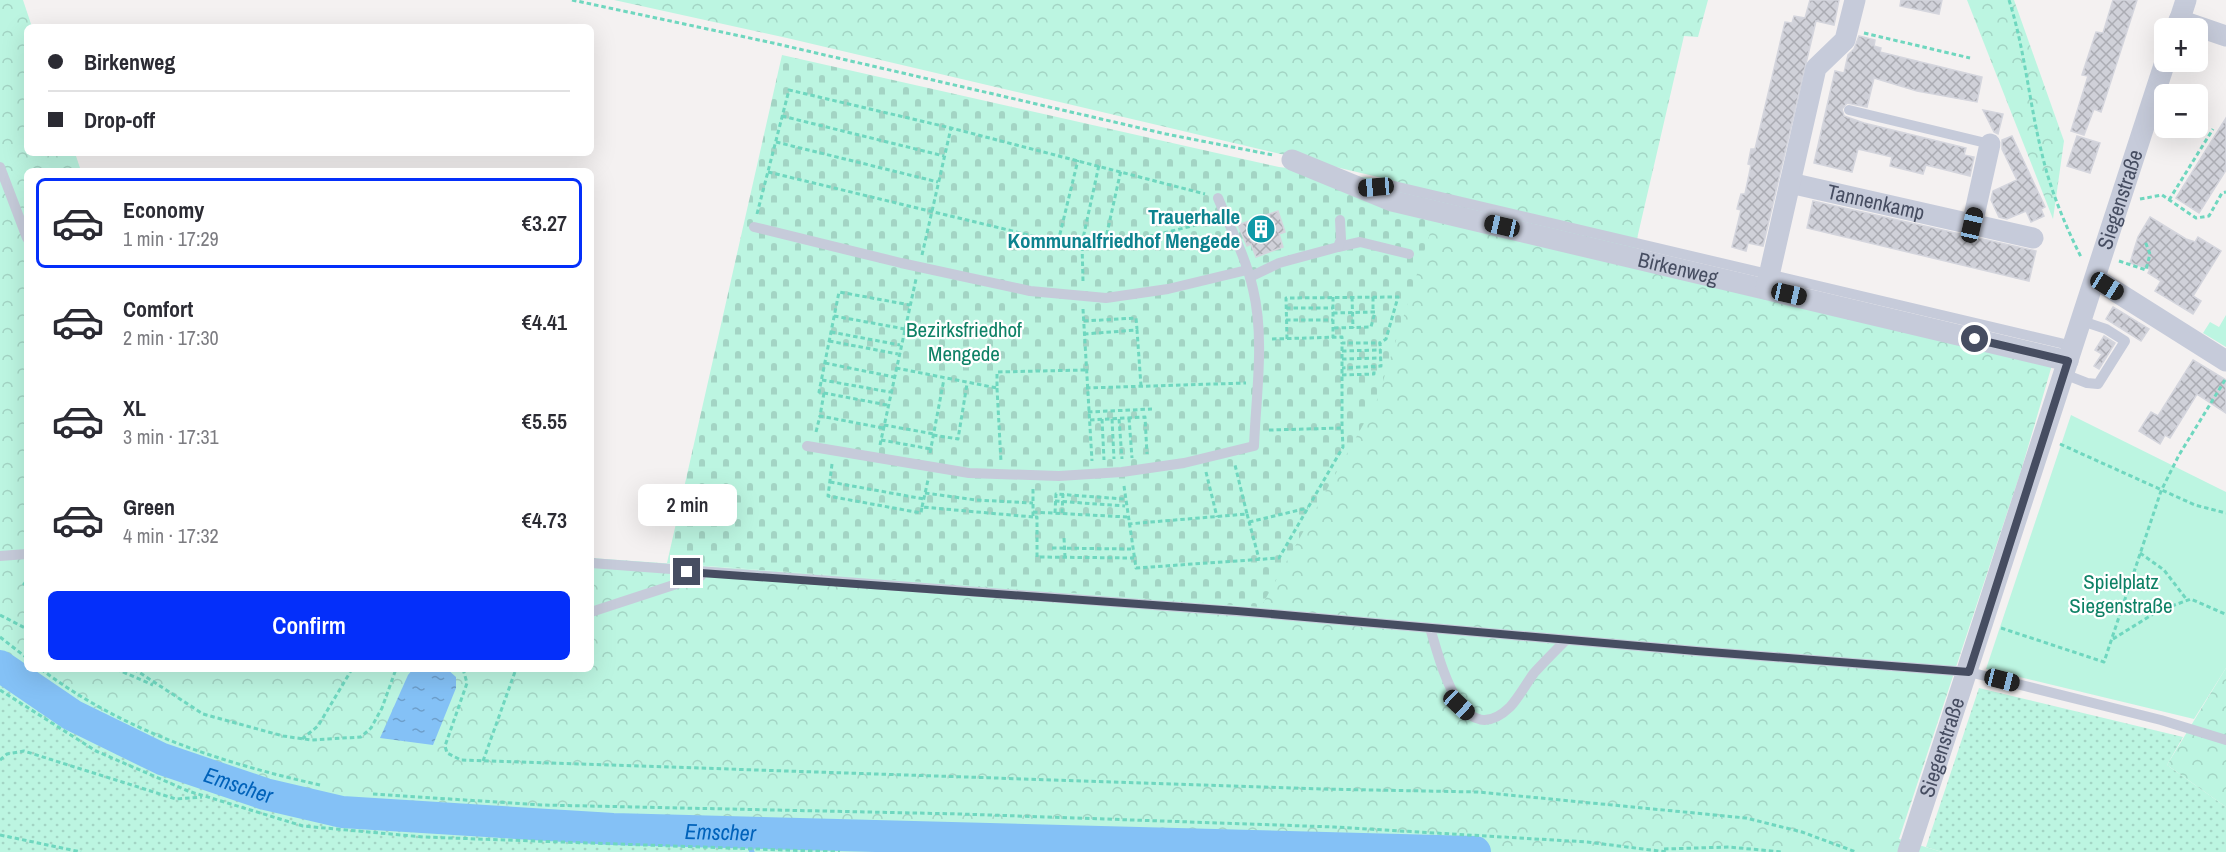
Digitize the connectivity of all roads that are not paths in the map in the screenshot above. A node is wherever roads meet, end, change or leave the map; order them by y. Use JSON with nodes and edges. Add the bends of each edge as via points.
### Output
{"nodes":[{"id":1,"x":1855,"y":0,"type":"edge"},
{"id":2,"x":2186,"y":0,"type":"edge"},
{"id":3,"x":2180,"y":18,"type":"edge"},
{"id":4,"x":2208,"y":32,"type":"edge"},
{"id":5,"x":2226,"y":36,"type":"edge"},
{"id":6,"x":2162,"y":72,"type":"edge"},
{"id":7,"x":1849,"y":110,"type":"dead end"},
{"id":8,"x":1990,"y":144,"type":"joint"},
{"id":9,"x":1292,"y":160,"type":"road end"},
{"id":10,"x":0,"y":167,"type":"edge"},
{"id":11,"x":1790,"y":183,"type":"junction"},
{"id":12,"x":1218,"y":198,"type":"road end"},
{"id":13,"x":1340,"y":220,"type":"dead end"},
{"id":14,"x":1972,"y":225,"type":"junction"},
{"id":15,"x":754,"y":227,"type":"road end"},
{"id":16,"x":24,"y":230,"type":"edge"},
{"id":17,"x":2033,"y":238,"type":"dead end"},
{"id":18,"x":1338,"y":247,"type":"junction"},
{"id":19,"x":1409,"y":254,"type":"dead end"},
{"id":20,"x":1249,"y":273,"type":"junction"},
{"id":21,"x":2096,"y":279,"type":"junction"},
{"id":22,"x":1767,"y":282,"type":"junction"},
{"id":23,"x":2082,"y":321,"type":"junction"},
{"id":24,"x":2069,"y":360,"type":"junction"},
{"id":25,"x":2226,"y":361,"type":"edge"},
{"id":26,"x":807,"y":446,"type":"dead end"},
{"id":27,"x":24,"y":555,"type":"edge"},
{"id":28,"x":0,"y":556,"type":"edge"},
{"id":29,"x":594,"y":563,"type":"edge"},
{"id":30,"x":707,"y":574,"type":"junction"},
{"id":31,"x":594,"y":611,"type":"edge"},
{"id":32,"x":1430,"y":628,"type":"junction"},
{"id":33,"x":1566,"y":640,"type":"junction"},
{"id":34,"x":1969,"y":672,"type":"junction"},
{"id":35,"x":2226,"y":740,"type":"edge"},
{"id":36,"x":1908,"y":852,"type":"edge"}],
"edges":[{"from":1,"to":11,"type":"street","via":[[1845,40],[1816,68]]},
{"from":2,"to":3,"type":"street"},
{"from":4,"to":5,"type":"street"},
{"from":6,"to":21,"type":"street","name":"Siegenstraße"},
{"from":7,"to":8,"type":"lane"},
{"from":8,"to":14,"type":"street"},
{"from":9,"to":22,"type":"street","name":"Birkenweg","via":[[1392,201]]},
{"from":10,"to":16,"type":"lane"},
{"from":11,"to":14,"type":"street","name":"Tannenkamp"},
{"from":11,"to":22,"type":"street"},
{"from":12,"to":20,"type":"lane"},
{"from":13,"to":18,"type":"lane"},
{"from":14,"to":17,"type":"street","name":"Tannenkamp"},
{"from":15,"to":20,"type":"lane","via":[[1029,291],[1106,298]]},
{"from":18,"to":19,"type":"lane","via":[[1360,242]]},
{"from":18,"to":20,"type":"lane"},
{"from":20,"to":26,"type":"lane","via":[[1259,340],[1254,446],[1148,468],[1032,476],[929,467]]},
{"from":21,"to":23,"type":"street","name":"Siegenstraße"},
{"from":21,"to":25,"type":"street"},
{"from":22,"to":24,"type":"street","name":"Birkenweg"},
{"from":23,"to":24,"type":"street","name":"Siegenstraße"},
{"from":23,"to":24,"type":"lane","via":[[2125,341],[2098,384],[2087,383]]},
{"from":24,"to":34,"type":"street","name":"Siegenstraße"},
{"from":27,"to":28,"type":"lane"},
{"from":29,"to":30,"type":"lane"},
{"from":30,"to":31,"type":"lane"},
{"from":30,"to":32,"type":"lane"},
{"from":32,"to":33,"type":"lane"},
{"from":32,"to":33,"type":"lane","via":[[1459,705],[1472,717],[1488,720],[1511,706],[1534,673]]},
{"from":33,"to":34,"type":"lane"},
{"from":34,"to":35,"type":"lane"},
{"from":34,"to":36,"type":"street","name":"Siegenstraße"}]}
